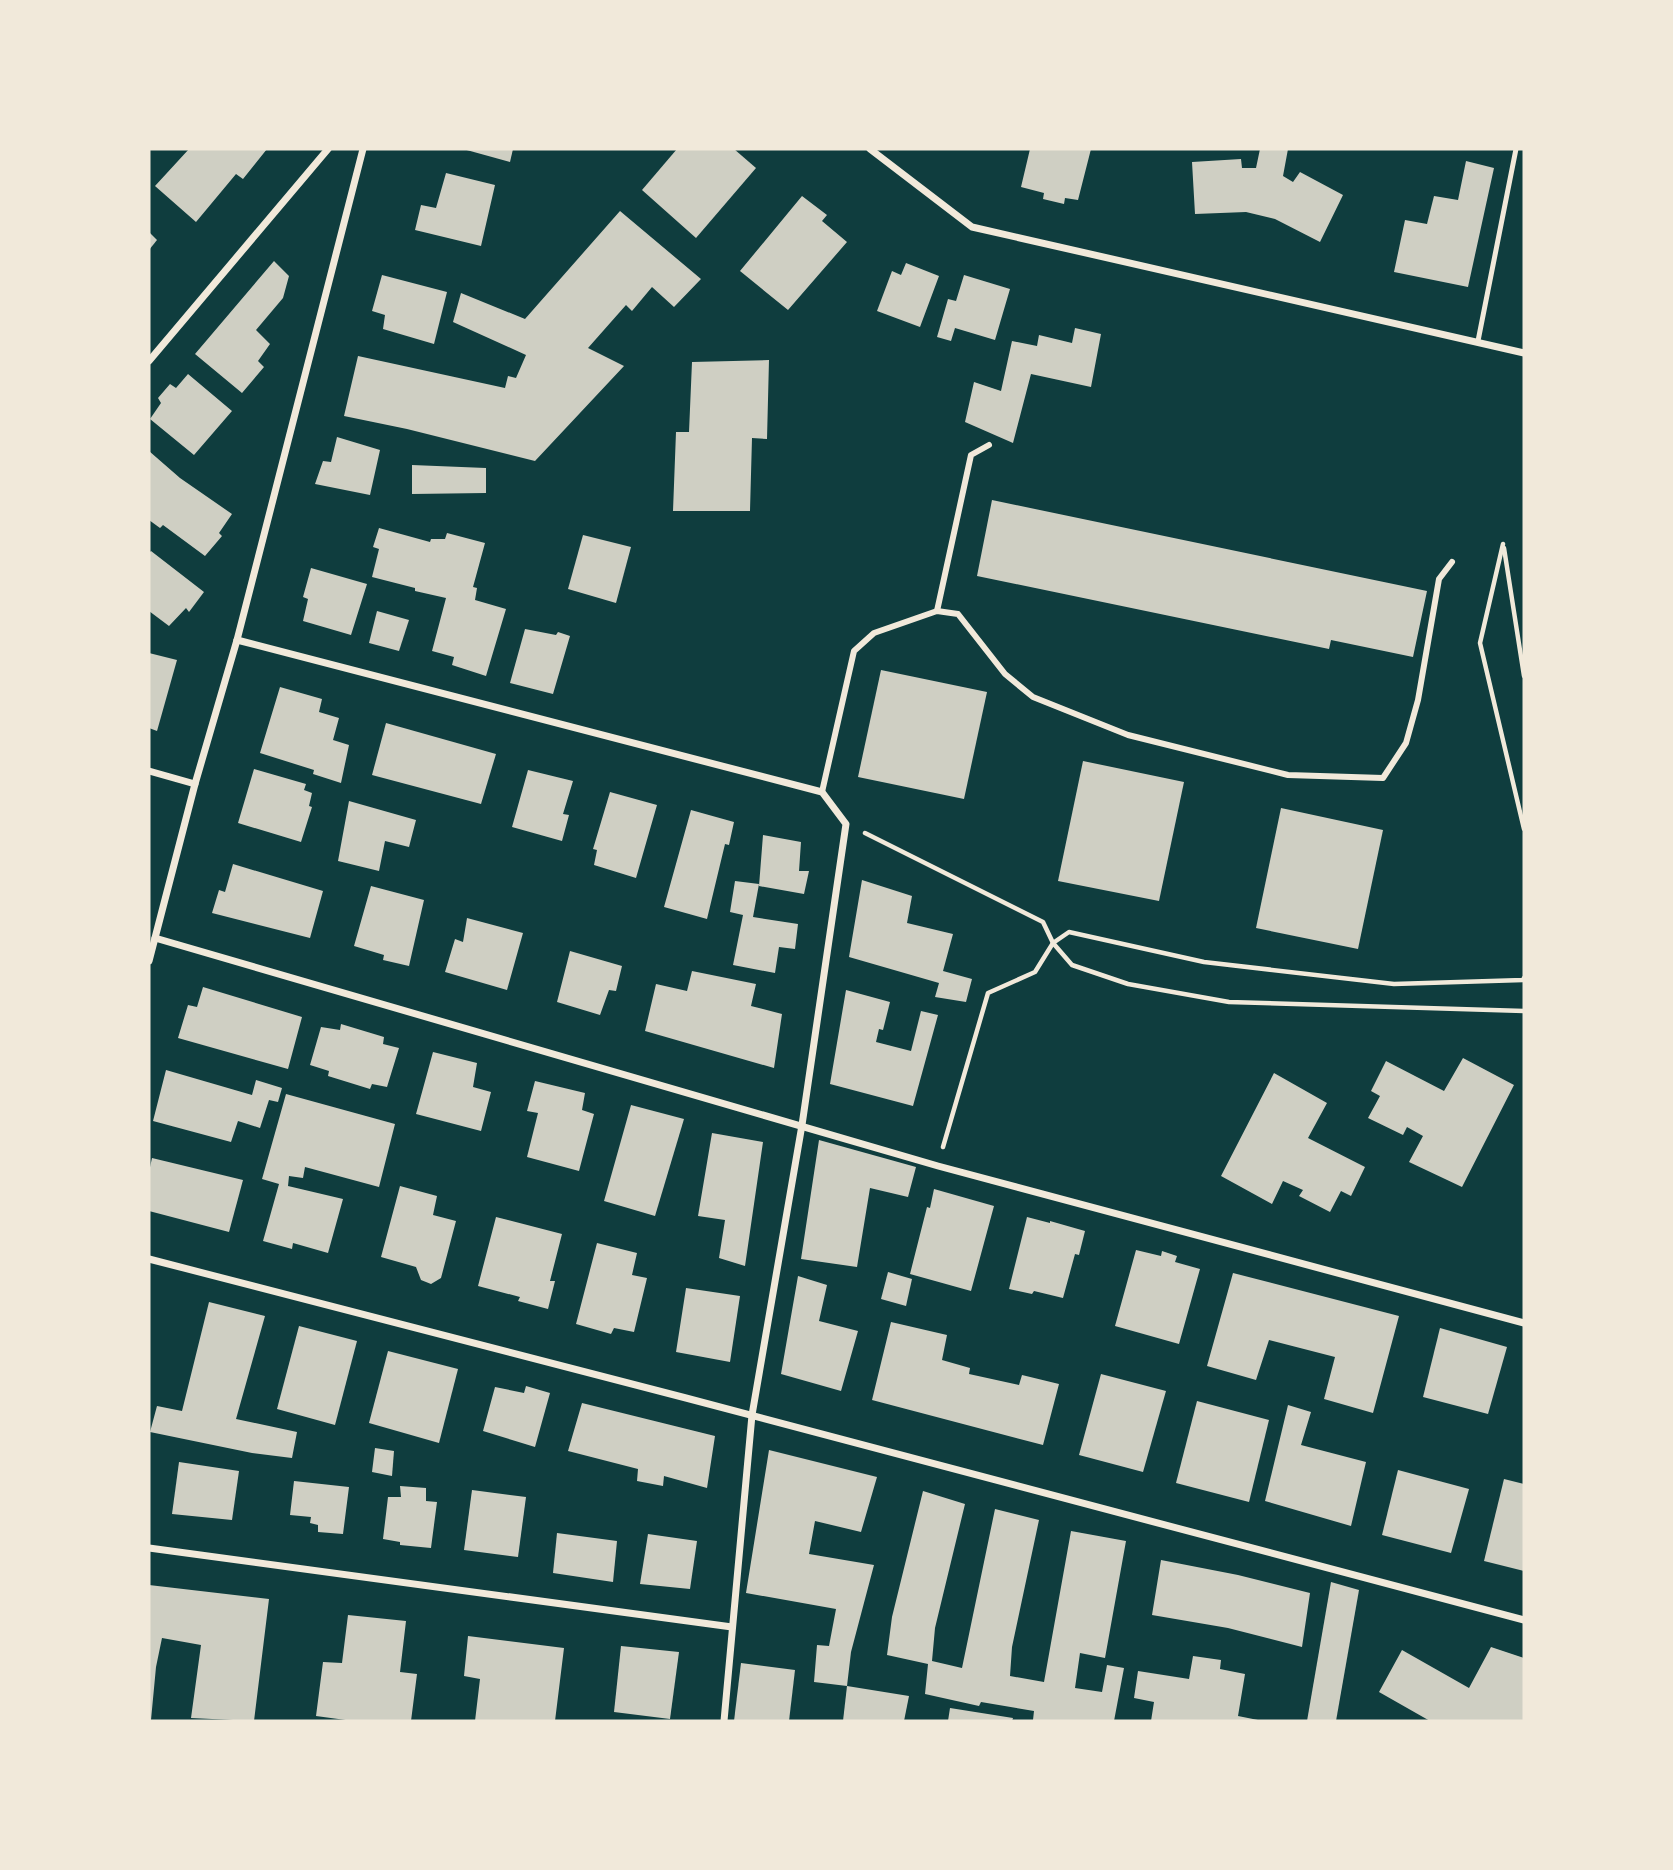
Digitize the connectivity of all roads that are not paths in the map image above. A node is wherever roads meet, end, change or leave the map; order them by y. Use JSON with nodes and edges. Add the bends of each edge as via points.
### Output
{"nodes":[{"id":1,"x":328,"y":149,"type":"edge"},
{"id":2,"x":363,"y":149,"type":"edge"},
{"id":3,"x":870,"y":149,"type":"edge"},
{"id":4,"x":1516,"y":149,"type":"edge"},
{"id":5,"x":1478,"y":341,"type":"junction"},
{"id":6,"x":1524,"y":353,"type":"edge"},
{"id":7,"x":149,"y":361,"type":"edge"},
{"id":8,"x":989,"y":445,"type":"dead end"},
{"id":9,"x":1452,"y":562,"type":"dead end"},
{"id":10,"x":937,"y":611,"type":"junction"},
{"id":11,"x":237,"y":640,"type":"junction"},
{"id":12,"x":149,"y":771,"type":"edge"},
{"id":13,"x":195,"y":784,"type":"junction"},
{"id":14,"x":822,"y":792,"type":"junction"},
{"id":15,"x":155,"y":938,"type":"junction"},
{"id":16,"x":149,"y":961,"type":"edge"},
{"id":17,"x":802,"y":1125,"type":"junction"},
{"id":18,"x":149,"y":1259,"type":"edge"},
{"id":19,"x":1524,"y":1323,"type":"edge"},
{"id":20,"x":752,"y":1415,"type":"junction"},
{"id":21,"x":149,"y":1548,"type":"edge"},
{"id":22,"x":1524,"y":1620,"type":"edge"},
{"id":23,"x":732,"y":1627,"type":"junction"},
{"id":24,"x":724,"y":1721,"type":"edge"}],
"edges":[{"from":1,"to":7,"type":"street"},
{"from":2,"to":11,"type":"street"},
{"from":3,"to":5,"type":"street","via":[[972,227]]},
{"from":4,"to":5,"type":"lane"},
{"from":5,"to":6,"type":"street"},
{"from":8,"to":10,"type":"street","via":[[971,456]]},
{"from":9,"to":10,"type":"street","via":[[1439,579],[1406,743],[1383,778],[1288,775],[1129,735],[1033,697],[1005,674],[958,614]]},
{"from":10,"to":14,"type":"street","via":[[874,633],[855,651]]},
{"from":11,"to":13,"type":"street"},
{"from":11,"to":14,"type":"street"},
{"from":12,"to":13,"type":"street"},
{"from":13,"to":15,"type":"street"},
{"from":14,"to":17,"type":"street","via":[[846,824]]},
{"from":15,"to":16,"type":"street"},
{"from":15,"to":17,"type":"street"},
{"from":17,"to":19,"type":"street","via":[[938,1166]]},
{"from":17,"to":20,"type":"street"},
{"from":18,"to":20,"type":"street"},
{"from":20,"to":22,"type":"street"},
{"from":20,"to":23,"type":"street"},
{"from":21,"to":23,"type":"street"},
{"from":23,"to":24,"type":"street"}]}
